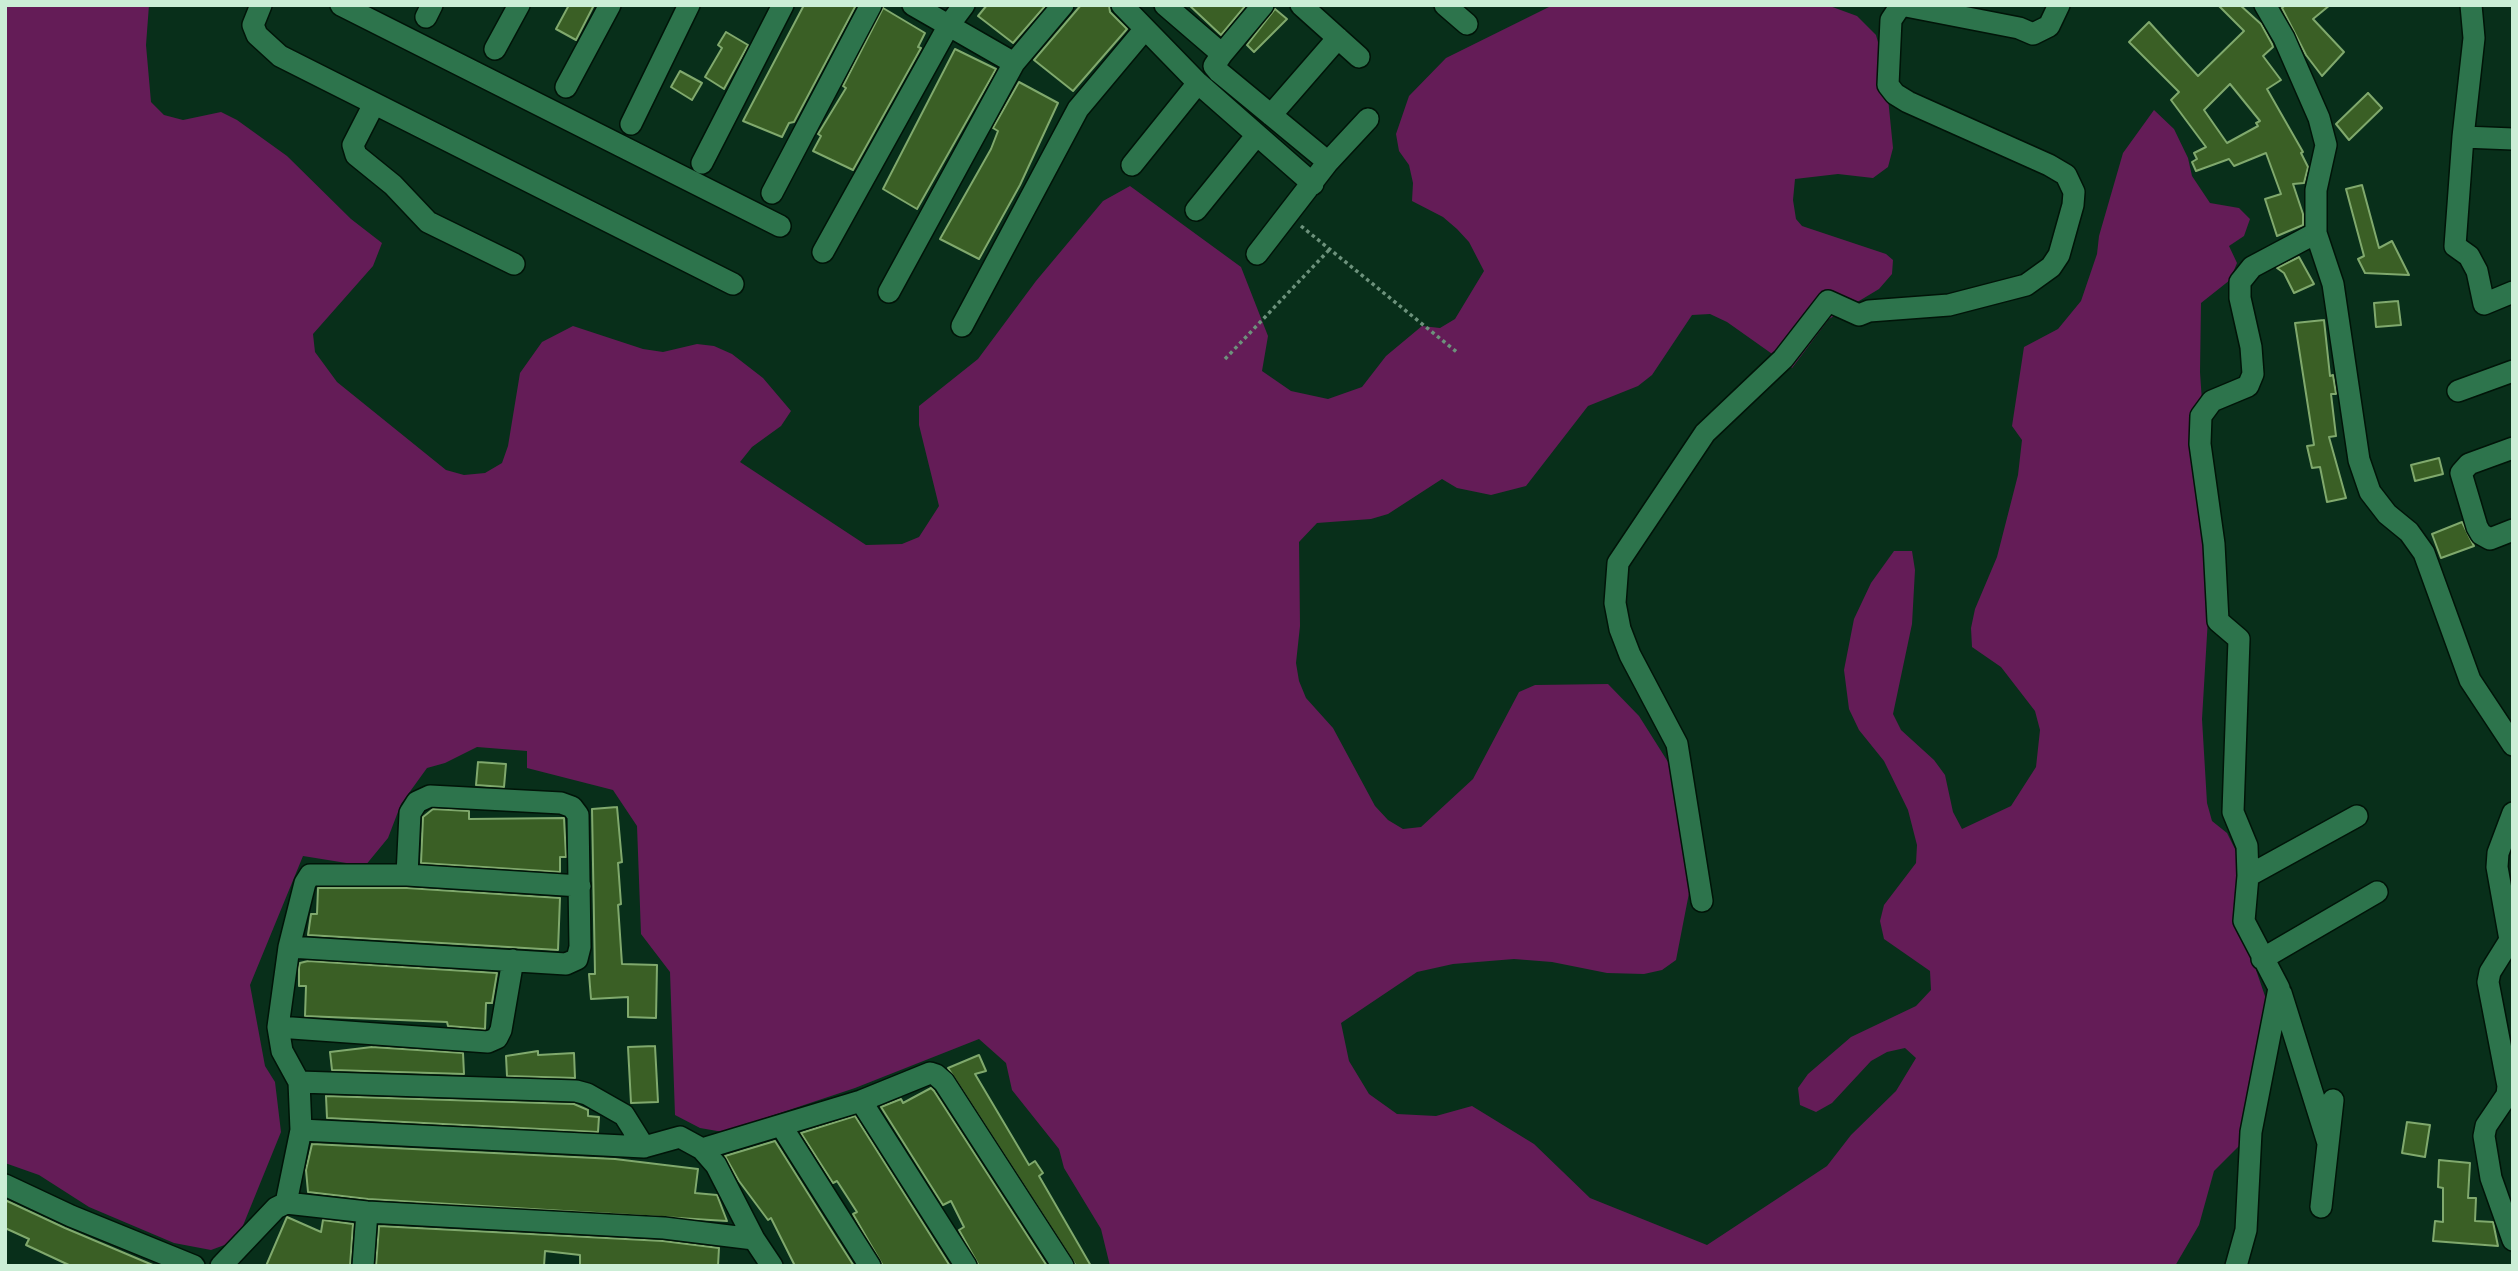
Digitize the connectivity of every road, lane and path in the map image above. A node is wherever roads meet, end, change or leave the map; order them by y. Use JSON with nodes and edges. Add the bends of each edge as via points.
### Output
{"nodes":[{"id":1,"x":261,"y":5,"type":"edge"},
{"id":2,"x":341,"y":5,"type":"edge"},
{"id":3,"x":519,"y":5,"type":"edge"},
{"id":4,"x":610,"y":5,"type":"edge"},
{"id":5,"x":689,"y":5,"type":"edge"},
{"id":6,"x":783,"y":5,"type":"edge"},
{"id":7,"x":871,"y":5,"type":"edge"},
{"id":8,"x":913,"y":5,"type":"edge"},
{"id":9,"x":964,"y":5,"type":"edge"},
{"id":10,"x":1063,"y":5,"type":"edge"},
{"id":11,"x":1165,"y":5,"type":"edge"},
{"id":12,"x":1264,"y":5,"type":"edge"},
{"id":13,"x":1301,"y":5,"type":"edge"},
{"id":14,"x":1445,"y":5,"type":"edge"},
{"id":15,"x":2059,"y":5,"type":"edge"},
{"id":16,"x":2265,"y":5,"type":"edge"},
{"id":17,"x":2470,"y":5,"type":"edge"},
{"id":18,"x":1137,"y":14,"type":"edge"},
{"id":19,"x":1467,"y":24,"type":"dead end"},
{"id":20,"x":949,"y":25,"type":"junction"},
{"id":21,"x":1338,"y":38,"type":"junction"},
{"id":22,"x":495,"y":49,"type":"dead end"},
{"id":23,"x":1223,"y":54,"type":"junction"},
{"id":24,"x":1359,"y":57,"type":"dead end"},
{"id":25,"x":1014,"y":63,"type":"junction"},
{"id":26,"x":1198,"y":83,"type":"junction"},
{"id":27,"x":566,"y":87,"type":"dead end"},
{"id":28,"x":374,"y":104,"type":"junction"},
{"id":29,"x":1271,"y":115,"type":"junction"},
{"id":30,"x":1368,"y":120,"type":"dead end"},
{"id":31,"x":631,"y":124,"type":"dead end"},
{"id":32,"x":1256,"y":136,"type":"junction"},
{"id":33,"x":2463,"y":137,"type":"junction"},
{"id":34,"x":2513,"y":139,"type":"edge"},
{"id":35,"x":1328,"y":162,"type":"junction"},
{"id":36,"x":702,"y":163,"type":"dead end"},
{"id":37,"x":1132,"y":165,"type":"dead end"},
{"id":38,"x":1313,"y":184,"type":"junction"},
{"id":39,"x":772,"y":193,"type":"dead end"},
{"id":40,"x":1196,"y":210,"type":"dead end"},
{"id":41,"x":1289,"y":215,"type":"junction"},
{"id":42,"x":780,"y":226,"type":"dead end"},
{"id":43,"x":2316,"y":233,"type":"junction"},
{"id":44,"x":1329,"y":250,"type":"junction"},
{"id":45,"x":823,"y":252,"type":"dead end"},
{"id":46,"x":1257,"y":254,"type":"dead end"},
{"id":47,"x":514,"y":264,"type":"dead end"},
{"id":48,"x":733,"y":284,"type":"dead end"},
{"id":49,"x":889,"y":292,"type":"dead end"},
{"id":50,"x":2513,"y":292,"type":"edge"},
{"id":51,"x":962,"y":326,"type":"dead end"},
{"id":52,"x":1458,"y":353,"type":"dead end"},
{"id":53,"x":1225,"y":359,"type":"dead end"},
{"id":54,"x":2513,"y":372,"type":"edge"},
{"id":55,"x":2458,"y":391,"type":"dead end"},
{"id":56,"x":2513,"y":448,"type":"edge"},
{"id":57,"x":2513,"y":530,"type":"edge"},
{"id":58,"x":2513,"y":745,"type":"edge"},
{"id":59,"x":2513,"y":813,"type":"edge"},
{"id":60,"x":2357,"y":816,"type":"dead end"},
{"id":61,"x":407,"y":875,"type":"junction"},
{"id":62,"x":2248,"y":876,"type":"junction"},
{"id":63,"x":580,"y":886,"type":"junction"},
{"id":64,"x":2377,"y":892,"type":"dead end"},
{"id":65,"x":1702,"y":901,"type":"dead end"},
{"id":66,"x":2512,"y":943,"type":"edge"},
{"id":67,"x":289,"y":947,"type":"junction"},
{"id":68,"x":513,"y":960,"type":"junction"},
{"id":69,"x":2262,"y":960,"type":"junction"},
{"id":70,"x":2279,"y":988,"type":"junction"},
{"id":71,"x":278,"y":1027,"type":"junction"},
{"id":72,"x":299,"y":1082,"type":"junction"},
{"id":73,"x":2333,"y":1100,"type":"dead end"},
{"id":74,"x":861,"y":1101,"type":"junction"},
{"id":75,"x":782,"y":1126,"type":"junction"},
{"id":76,"x":301,"y":1130,"type":"junction"},
{"id":77,"x":2328,"y":1143,"type":"junction"},
{"id":78,"x":644,"y":1147,"type":"junction"},
{"id":79,"x":702,"y":1149,"type":"junction"},
{"id":80,"x":5,"y":1185,"type":"edge"},
{"id":81,"x":286,"y":1203,"type":"junction"},
{"id":82,"x":2321,"y":1207,"type":"dead end"},
{"id":83,"x":367,"y":1212,"type":"junction"},
{"id":84,"x":754,"y":1239,"type":"junction"},
{"id":85,"x":2513,"y":1240,"type":"edge"},
{"id":86,"x":194,"y":1266,"type":"edge"},
{"id":87,"x":221,"y":1266,"type":"edge"},
{"id":88,"x":363,"y":1266,"type":"edge"},
{"id":89,"x":772,"y":1266,"type":"edge"},
{"id":90,"x":870,"y":1266,"type":"edge"},
{"id":91,"x":966,"y":1266,"type":"edge"},
{"id":92,"x":1063,"y":1266,"type":"edge"},
{"id":93,"x":2236,"y":1266,"type":"edge"}],
"edges":[{"from":1,"to":28,"type":"street","via":[[253,25],[280,57]]},
{"from":2,"to":42,"type":"street"},
{"from":3,"to":22,"type":"street"},
{"from":4,"to":27,"type":"street"},
{"from":5,"to":31,"type":"street"},
{"from":6,"to":36,"type":"street"},
{"from":7,"to":39,"type":"street"},
{"from":8,"to":20,"type":"street"},
{"from":9,"to":20,"type":"street"},
{"from":10,"to":25,"type":"street"},
{"from":11,"to":23,"type":"street"},
{"from":12,"to":23,"type":"street"},
{"from":13,"to":21,"type":"street"},
{"from":14,"to":19,"type":"street"},
{"from":15,"to":65,"type":"street","via":[[2049,26],[2033,34],[1906,6],[1891,20],[1888,85],[1908,102],[2066,175],[2074,192],[2073,205],[2059,255],[2051,267],[2026,285],[1949,305],[1859,315],[1828,301],[1783,359],[1704,433],[1618,563],[1615,603],[1620,629],[1677,744]]},
{"from":16,"to":43,"type":"street","via":[[2319,118],[2326,145],[2316,190]]},
{"from":17,"to":33,"type":"street","via":[[2474,38]]},
{"from":18,"to":26,"type":"street"},
{"from":18,"to":51,"type":"street","via":[[1078,109]]},
{"from":20,"to":25,"type":"street"},
{"from":20,"to":45,"type":"street"},
{"from":21,"to":24,"type":"street"},
{"from":21,"to":29,"type":"street"},
{"from":23,"to":29,"type":"street","via":[[1215,68]]},
{"from":25,"to":49,"type":"street"},
{"from":26,"to":32,"type":"street"},
{"from":26,"to":37,"type":"street"},
{"from":28,"to":47,"type":"street","via":[[353,145],[356,155],[428,222]]},
{"from":28,"to":48,"type":"street"},
{"from":29,"to":35,"type":"street"},
{"from":30,"to":35,"type":"street"},
{"from":32,"to":38,"type":"street"},
{"from":32,"to":40,"type":"street"},
{"from":33,"to":34,"type":"street"},
{"from":33,"to":50,"type":"street","via":[[2455,246],[2469,256],[2477,271],[2484,304]]},
{"from":35,"to":38,"type":"street"},
{"from":38,"to":41,"type":"street"},
{"from":41,"to":44,"type":"path"},
{"from":41,"to":46,"type":"street"},
{"from":43,"to":58,"type":"street","via":[[2333,284],[2359,460],[2370,492],[2424,553],[2470,680]]},
{"from":43,"to":62,"type":"street","via":[[2252,267],[2240,282],[2253,374],[2248,386],[2212,401],[2200,416],[2218,621],[2239,639],[2233,812],[2247,846]]},
{"from":44,"to":52,"type":"path"},
{"from":44,"to":53,"type":"path"},
{"from":54,"to":55,"type":"street"},
{"from":56,"to":57,"type":"street","via":[[2469,464],[2461,473],[2481,534],[2490,538]]},
{"from":59,"to":66,"type":"street","via":[[2497,867]]},
{"from":60,"to":62,"type":"street"},
{"from":61,"to":63,"type":"street"},
{"from":61,"to":63,"type":"street","via":[[410,813],[417,802],[430,796],[562,803],[578,815]]},
{"from":61,"to":67,"type":"street","via":[[310,875]]},
{"from":62,"to":69,"type":"street","via":[[2244,921]]},
{"from":63,"to":68,"type":"street","via":[[577,959],[566,964]]},
{"from":64,"to":69,"type":"street"},
{"from":66,"to":85,"type":"street","via":[[2490,972],[2488,982],[2507,1095],[2484,1136],[2491,1178]]},
{"from":67,"to":68,"type":"street"},
{"from":67,"to":71,"type":"street"},
{"from":68,"to":71,"type":"street","via":[[501,1030],[488,1041]]},
{"from":69,"to":70,"type":"street"},
{"from":70,"to":77,"type":"street"},
{"from":70,"to":93,"type":"street","via":[[2251,1132],[2246,1230]]},
{"from":71,"to":72,"type":"street","via":[[282,1051]]},
{"from":72,"to":76,"type":"street"},
{"from":72,"to":78,"type":"street","via":[[576,1091],[624,1115]]},
{"from":73,"to":77,"type":"street"},
{"from":74,"to":75,"type":"street"},
{"from":74,"to":91,"type":"street"},
{"from":74,"to":92,"type":"street","via":[[930,1073],[936,1075]]},
{"from":75,"to":79,"type":"street"},
{"from":75,"to":90,"type":"street"},
{"from":76,"to":78,"type":"street"},
{"from":76,"to":81,"type":"street"},
{"from":77,"to":82,"type":"street"},
{"from":78,"to":79,"type":"street","via":[[680,1138]]},
{"from":79,"to":84,"type":"street","via":[[716,1165]]},
{"from":80,"to":86,"type":"street"},
{"from":81,"to":83,"type":"street"},
{"from":81,"to":87,"type":"street"},
{"from":83,"to":84,"type":"street","via":[[650,1227]]},
{"from":83,"to":88,"type":"street"},
{"from":84,"to":89,"type":"street"}]}
